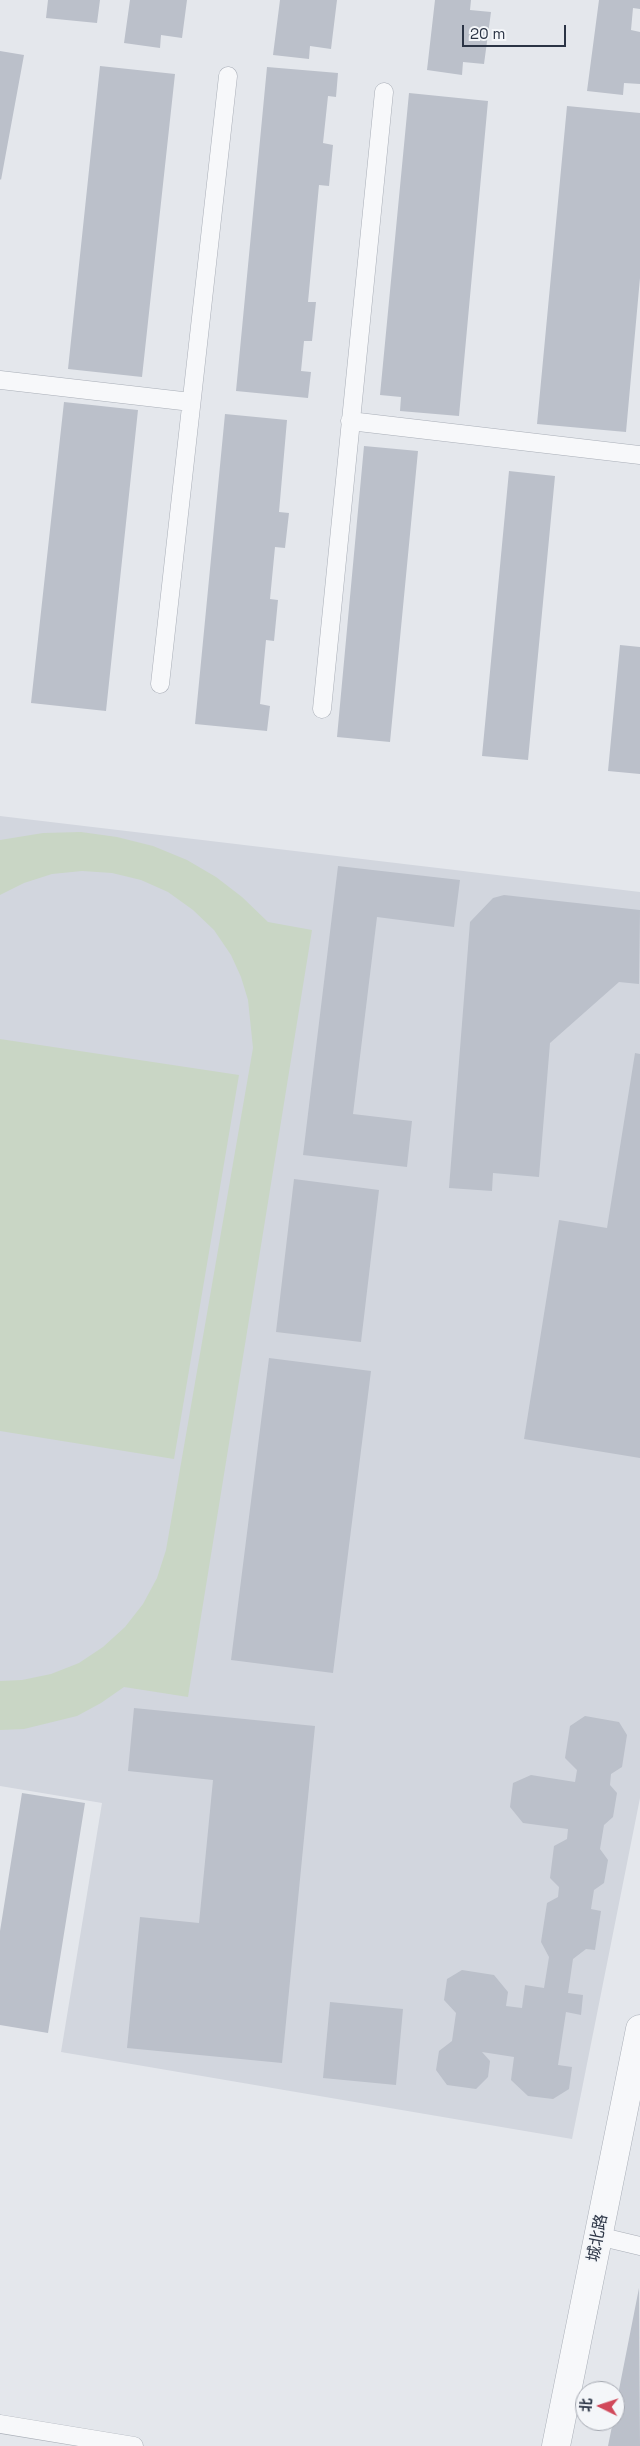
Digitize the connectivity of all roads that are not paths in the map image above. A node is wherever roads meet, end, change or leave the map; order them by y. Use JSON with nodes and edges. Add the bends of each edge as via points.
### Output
{"nodes":[{"id":1,"x":228,"y":76,"type":"dead end"},
{"id":2,"x":384,"y":92,"type":"dead end"},
{"id":3,"x":0,"y":380,"type":"edge"},
{"id":4,"x":191,"y":402,"type":"junction"},
{"id":5,"x":350,"y":421,"type":"junction"},
{"id":6,"x":640,"y":455,"type":"edge"},
{"id":7,"x":160,"y":684,"type":"dead end"},
{"id":8,"x":322,"y":709,"type":"dead end"},
{"id":9,"x":640,"y":2030,"type":"edge"},
{"id":10,"x":632,"y":2112,"type":"edge"},
{"id":11,"x":598,"y":2236,"type":"junction"},
{"id":12,"x":640,"y":2246,"type":"edge"},
{"id":13,"x":0,"y":2424,"type":"edge"},
{"id":14,"x":134,"y":2446,"type":"edge"},
{"id":15,"x":556,"y":2446,"type":"edge"}],
"edges":[{"from":1,"to":4,"type":"lane"},
{"from":2,"to":5,"type":"lane"},
{"from":3,"to":4,"type":"lane"},
{"from":4,"to":7,"type":"lane"},
{"from":5,"to":6,"type":"lane"},
{"from":5,"to":8,"type":"lane"},
{"from":9,"to":10,"type":"street","name":"城北路"},
{"from":10,"to":11,"type":"street","name":"城北路"},
{"from":11,"to":12,"type":"lane"},
{"from":11,"to":15,"type":"street","name":"城北路"},
{"from":13,"to":14,"type":"lane"}]}
